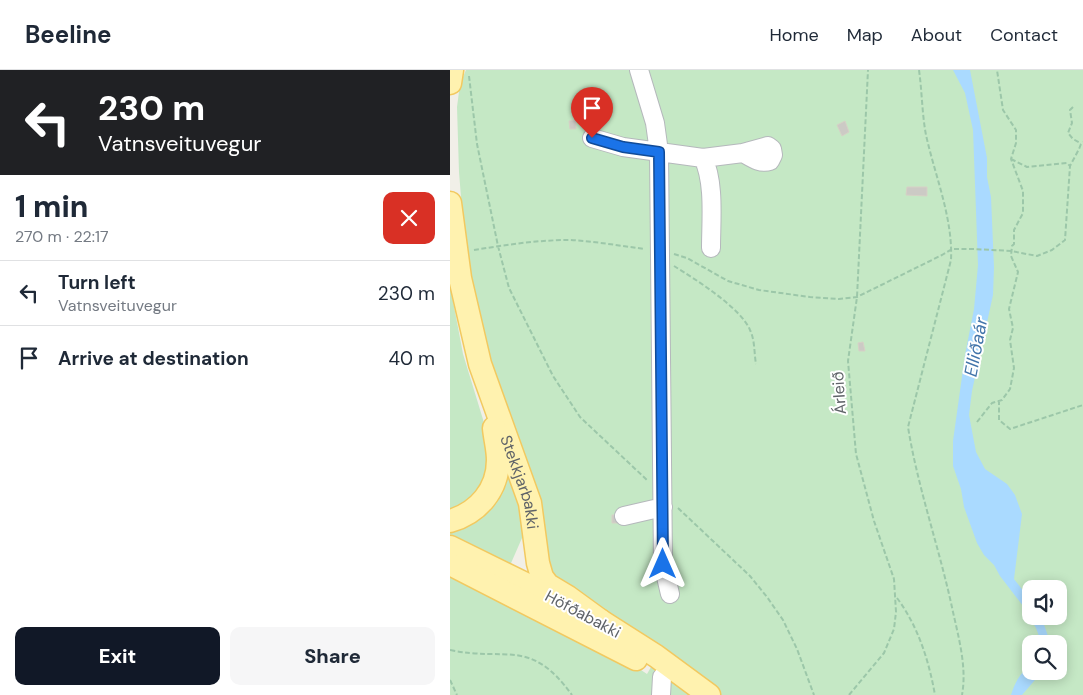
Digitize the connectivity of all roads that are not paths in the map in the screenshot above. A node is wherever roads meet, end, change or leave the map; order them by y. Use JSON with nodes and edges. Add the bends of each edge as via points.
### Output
{"nodes":[{"id":1,"x":452,"y":70,"type":"edge"},
{"id":2,"x":639,"y":70,"type":"edge"},
{"id":3,"x":450,"y":83,"type":"edge"},
{"id":4,"x":592,"y":138,"type":"dead end"},
{"id":5,"x":659,"y":152,"type":"junction"},
{"id":6,"x":743,"y":153,"type":"dead end"},
{"id":7,"x":703,"y":158,"type":"junction"},
{"id":8,"x":450,"y":202,"type":"edge"},
{"id":9,"x":711,"y":248,"type":"dead end"},
{"id":10,"x":490,"y":395,"type":"junction"},
{"id":11,"x":663,"y":507,"type":"junction"},
{"id":12,"x":624,"y":516,"type":"dead end"},
{"id":13,"x":532,"y":520,"type":"junction"},
{"id":14,"x":450,"y":521,"type":"edge"},
{"id":15,"x":536,"y":544,"type":"junction"},
{"id":16,"x":450,"y":547,"type":"edge"},
{"id":17,"x":450,"y":564,"type":"edge"},
{"id":18,"x":513,"y":587,"type":"junction"},
{"id":19,"x":670,"y":594,"type":"dead end"},
{"id":20,"x":601,"y":620,"type":"junction"},
{"id":21,"x":662,"y":686,"type":"edge"},
{"id":22,"x":689,"y":695,"type":"edge"},
{"id":23,"x":709,"y":695,"type":"edge"}],
"edges":[{"from":1,"to":3,"type":"main road"},
{"from":2,"to":5,"type":"street","via":[[655,123]]},
{"from":4,"to":5,"type":"street"},
{"from":5,"to":7,"type":"street"},
{"from":5,"to":11,"type":"street"},
{"from":6,"to":7,"type":"street"},
{"from":7,"to":9,"type":"street","via":[[710,195]]},
{"from":8,"to":10,"type":"main road","name":"Stekkjarbakki","via":[[460,278]]},
{"from":10,"to":13,"type":"main road","name":"Stekkjarbakki","via":[[519,468]]},
{"from":10,"to":14,"type":"main road","name":"Stekkjarbakki","via":[[498,461],[494,480],[486,500],[473,511]]},
{"from":11,"to":12,"type":"street"},
{"from":11,"to":19,"type":"street","via":[[663,564]]},
{"from":13,"to":15,"type":"main road"},
{"from":13,"to":18,"type":"main road","name":"Stekkjarbakki"},
{"from":15,"to":18,"type":"main road","via":[[525,578]]},
{"from":15,"to":20,"type":"main road","via":[[542,577],[548,585]]},
{"from":16,"to":18,"type":"main road","name":"Höfðabakki"},
{"from":17,"to":18,"type":"main road","name":"Höfðabakki"},
{"from":18,"to":20,"type":"main road","name":"Höfðabakki"},
{"from":18,"to":21,"type":"main road","name":"Höfðabakki","via":[[630,655]]},
{"from":20,"to":23,"type":"main road","name":"Höfðabakki"},
{"from":21,"to":22,"type":"main road","name":"Höfðabakki"}]}
